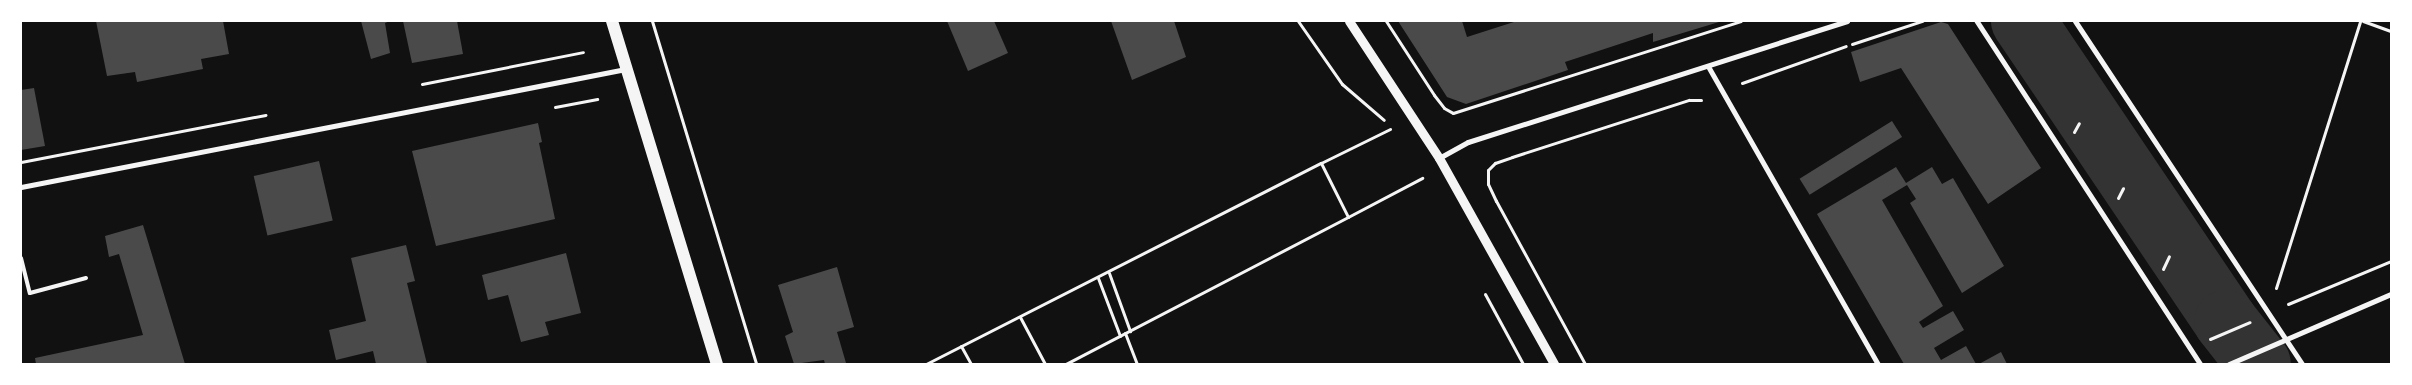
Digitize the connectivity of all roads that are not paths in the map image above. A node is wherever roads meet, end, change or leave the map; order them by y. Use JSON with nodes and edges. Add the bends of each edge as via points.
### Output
{"nodes":[{"id":1,"x":612,"y":21,"type":"edge"},
{"id":2,"x":1349,"y":21,"type":"edge"},
{"id":3,"x":1847,"y":21,"type":"edge"},
{"id":4,"x":1977,"y":21,"type":"edge"},
{"id":5,"x":2075,"y":21,"type":"edge"},
{"id":6,"x":1709,"y":68,"type":"junction"},
{"id":7,"x":627,"y":69,"type":"junction"},
{"id":8,"x":1439,"y":158,"type":"junction"},
{"id":9,"x":21,"y":187,"type":"edge"},
{"id":10,"x":21,"y":258,"type":"edge"},
{"id":11,"x":86,"y":278,"type":"dead end"},
{"id":12,"x":2391,"y":294,"type":"edge"},
{"id":13,"x":2286,"y":338,"type":"junction"},
{"id":14,"x":717,"y":364,"type":"edge"},
{"id":15,"x":1554,"y":364,"type":"edge"},
{"id":16,"x":1878,"y":364,"type":"edge"},
{"id":17,"x":2201,"y":364,"type":"edge"},
{"id":18,"x":2228,"y":364,"type":"edge"},
{"id":19,"x":2302,"y":364,"type":"edge"}],
"edges":[{"from":1,"to":7,"type":"main road"},
{"from":2,"to":8,"type":"street"},
{"from":3,"to":6,"type":"street"},
{"from":4,"to":17,"type":"street"},
{"from":5,"to":13,"type":"street"},
{"from":6,"to":8,"type":"street","via":[[1468,142]]},
{"from":6,"to":16,"type":"street"},
{"from":7,"to":9,"type":"street"},
{"from":7,"to":14,"type":"main road"},
{"from":8,"to":15,"type":"street"},
{"from":10,"to":11,"type":"lane","via":[[30,293]]},
{"from":12,"to":13,"type":"street"},
{"from":13,"to":18,"type":"street"},
{"from":13,"to":19,"type":"street"}]}
